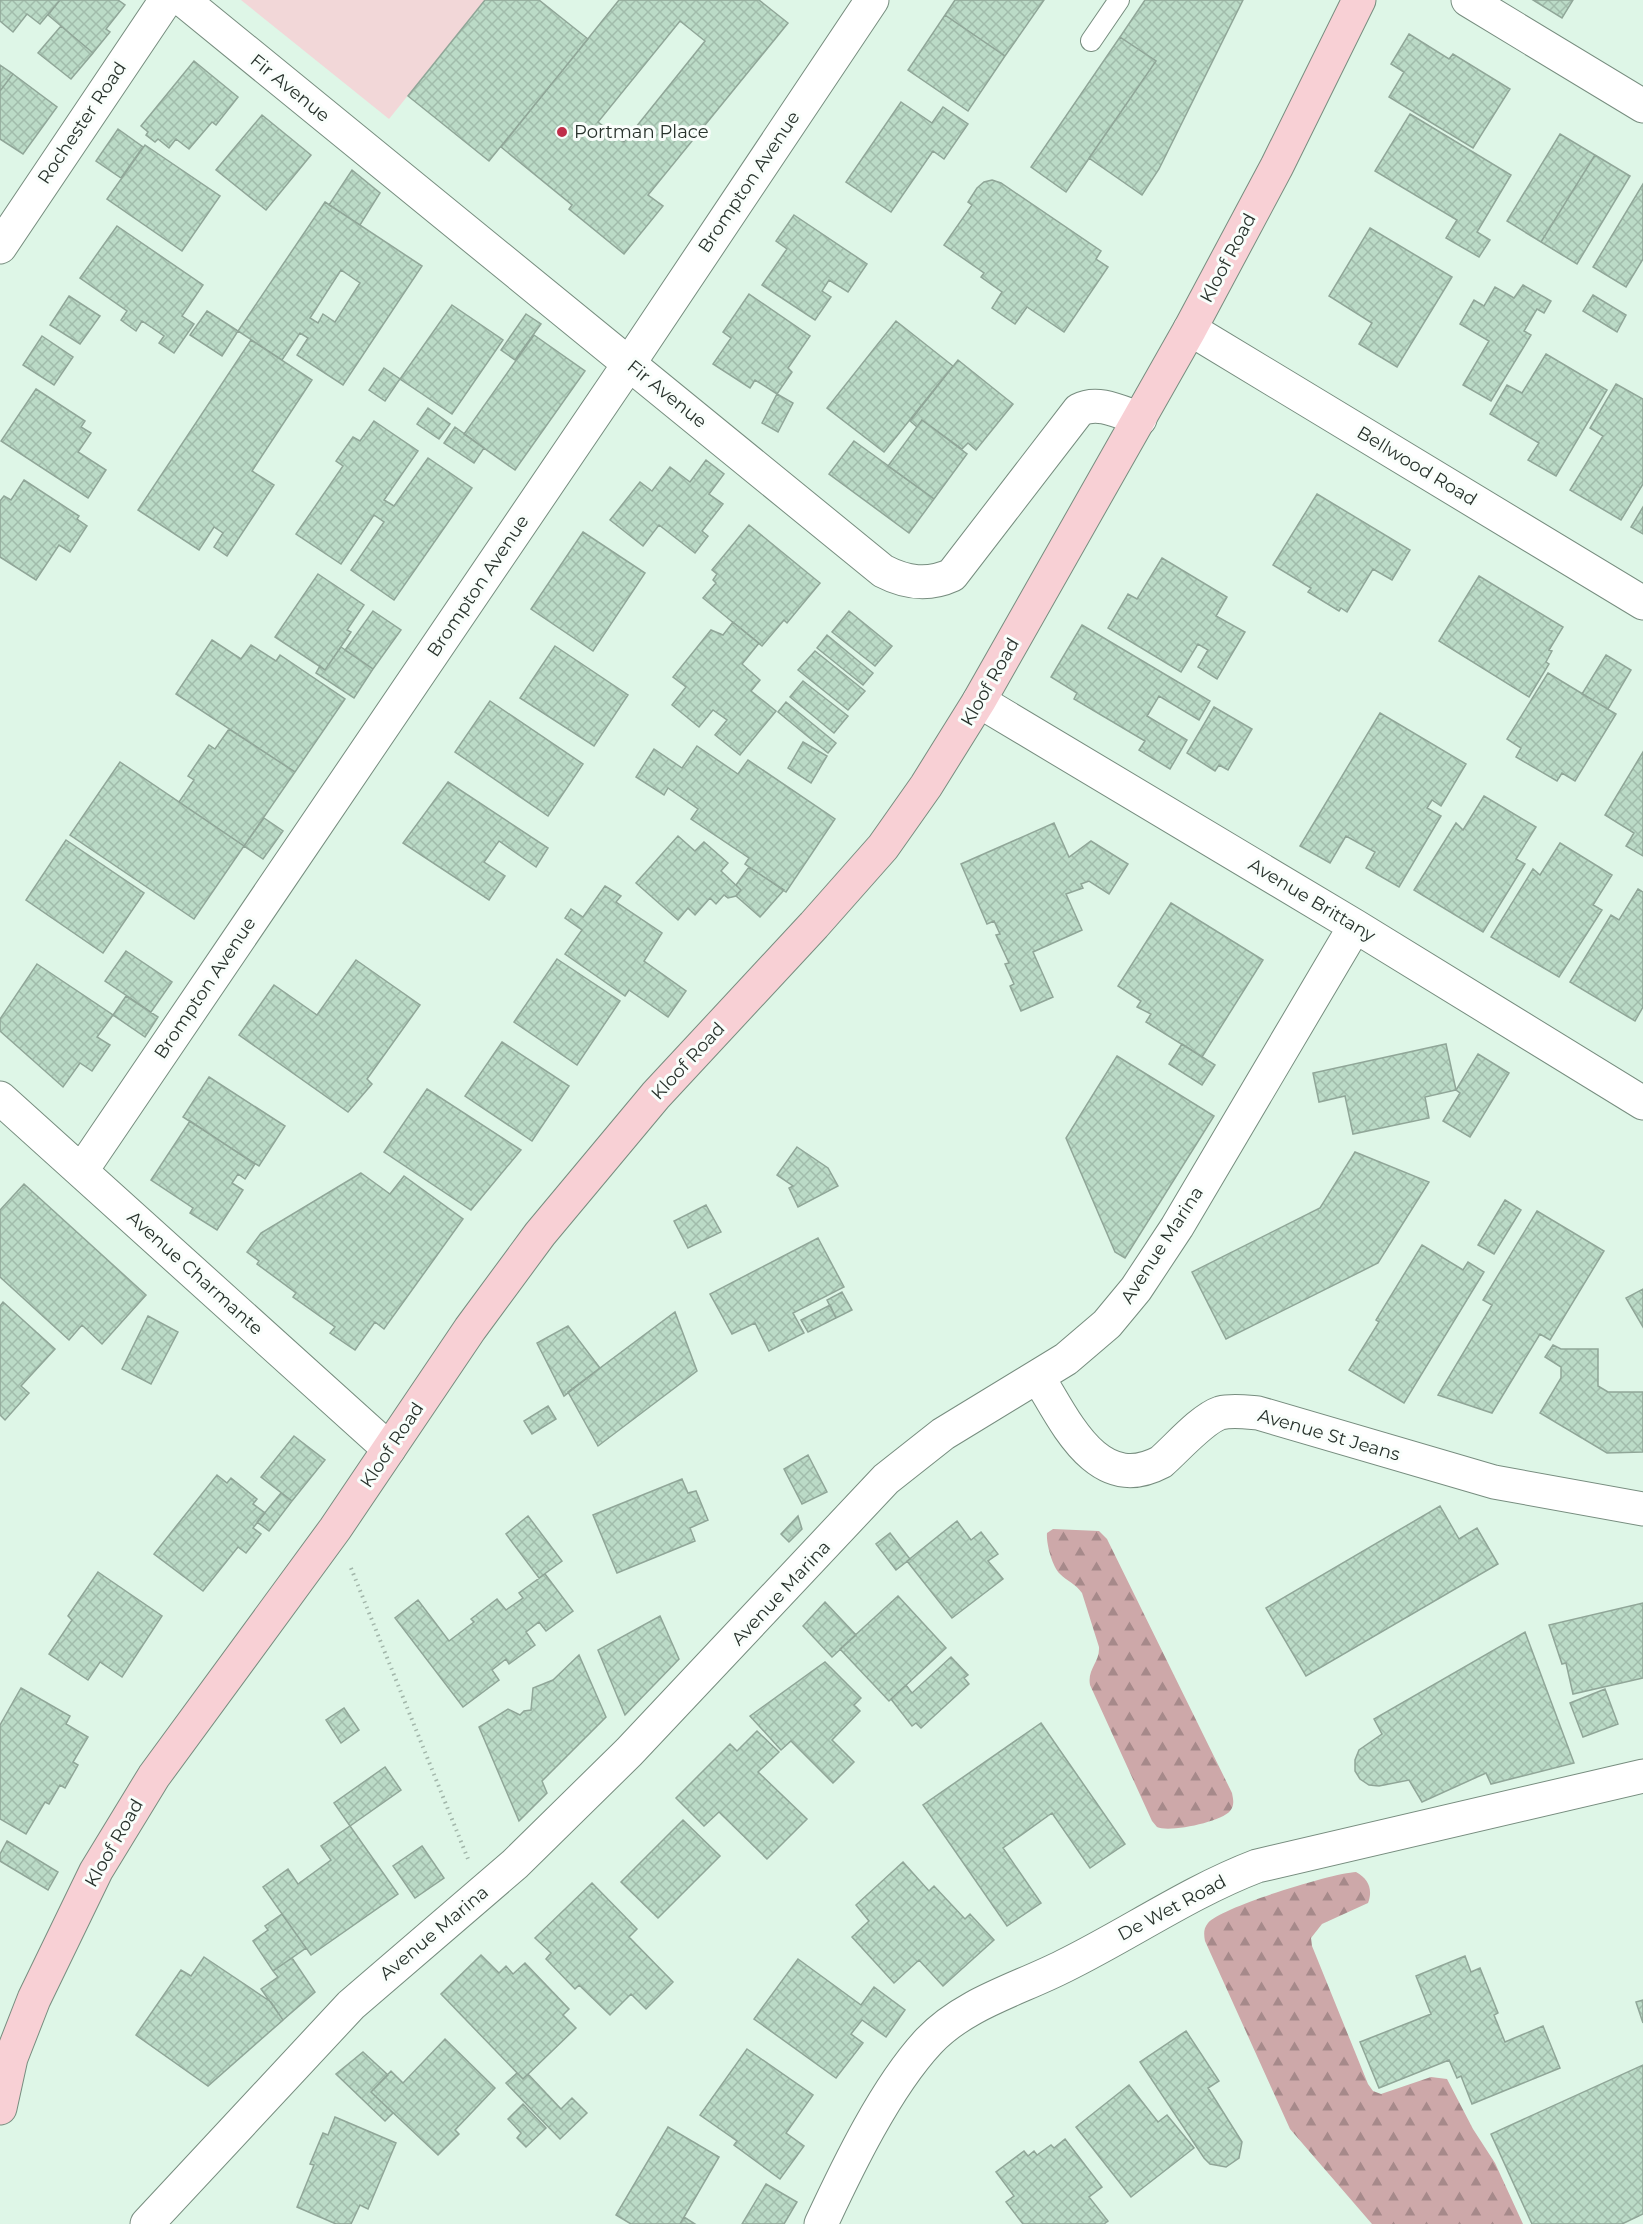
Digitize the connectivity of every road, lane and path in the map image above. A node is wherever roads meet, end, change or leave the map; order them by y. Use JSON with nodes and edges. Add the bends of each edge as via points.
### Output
{"nodes":[{"id":1,"x":166,"y":0,"type":"edge"},
{"id":2,"x":183,"y":0,"type":"edge"},
{"id":3,"x":872,"y":0,"type":"edge"},
{"id":4,"x":1119,"y":0,"type":"edge"},
{"id":5,"x":1359,"y":0,"type":"edge"},
{"id":6,"x":1468,"y":0,"type":"edge"},
{"id":7,"x":1091,"y":41,"type":"dead end"},
{"id":8,"x":1643,"y":106,"type":"edge"},
{"id":9,"x":0,"y":247,"type":"edge"},
{"id":10,"x":1190,"y":329,"type":"junction"},
{"id":11,"x":629,"y":363,"type":"junction"},
{"id":12,"x":1140,"y":419,"type":"junction"},
{"id":13,"x":1643,"y":603,"type":"edge"},
{"id":14,"x":979,"y":701,"type":"junction"},
{"id":15,"x":1355,"y":926,"type":"junction"},
{"id":16,"x":0,"y":1098,"type":"edge"},
{"id":17,"x":1643,"y":1103,"type":"edge"},
{"id":18,"x":82,"y":1170,"type":"junction"},
{"id":19,"x":1038,"y":1377,"type":"junction"},
{"id":20,"x":389,"y":1449,"type":"junction"},
{"id":21,"x":1643,"y":1509,"type":"edge"},
{"id":22,"x":335,"y":1529,"type":"junction"},
{"id":23,"x":1643,"y":1776,"type":"edge"},
{"id":24,"x":482,"y":1894,"type":"junction"},
{"id":25,"x":0,"y":2108,"type":"edge"},
{"id":26,"x":147,"y":2224,"type":"edge"},
{"id":27,"x":821,"y":2224,"type":"edge"}],
"edges":[{"from":1,"to":9,"type":"street","name":"Rochester Road"},
{"from":2,"to":11,"type":"street","name":"Fir Avenue"},
{"from":3,"to":11,"type":"street","name":"Brompton Avenue"},
{"from":4,"to":7,"type":"lane"},
{"from":5,"to":10,"type":"main road","name":"Kloof Road"},
{"from":6,"to":8,"type":"street"},
{"from":10,"to":12,"type":"main road","name":"Kloof Road"},
{"from":10,"to":13,"type":"street","name":"Bellwood Road"},
{"from":11,"to":12,"type":"street","name":"Fir Avenue","via":[[883,572],[909,582],[943,579],[960,567],[1079,410],[1098,405]]},
{"from":11,"to":18,"type":"street","name":"Brompton Avenue"},
{"from":12,"to":14,"type":"main road","name":"Kloof Road"},
{"from":14,"to":15,"type":"street","name":"Avenue Brittany"},
{"from":14,"to":20,"type":"main road","name":"Kloof Road","via":[[888,840],[656,1095],[546,1226]]},
{"from":15,"to":17,"type":"street","name":"Avenue Brittany"},
{"from":15,"to":19,"type":"street","name":"Avenue Marina","via":[[1177,1227],[1136,1289],[1094,1336]]},
{"from":16,"to":18,"type":"street","name":"Avenue Charmante"},
{"from":18,"to":20,"type":"street","name":"Avenue Charmante"},
{"from":19,"to":21,"type":"street","name":"Avenue St Jeans","via":[[1081,1444],[1113,1468],[1137,1470],[1161,1462],[1214,1416],[1226,1412],[1258,1413],[1494,1482]]},
{"from":19,"to":24,"type":"street","name":"Avenue Marina","via":[[943,1434],[886,1479],[629,1752]]},
{"from":20,"to":22,"type":"main road","name":"Kloof Road"},
{"from":22,"to":24,"type":"path"},
{"from":22,"to":25,"type":"main road","name":"Kloof Road","via":[[199,1711],[122,1824],[34,1999],[8,2068]]},
{"from":23,"to":27,"type":"street","name":"De Wet Road","via":[[1257,1866],[1215,1883],[1064,1966],[972,2009],[930,2040],[909,2067]]},
{"from":24,"to":26,"type":"street","name":"Avenue Marina","via":[[351,2005]]}]}
